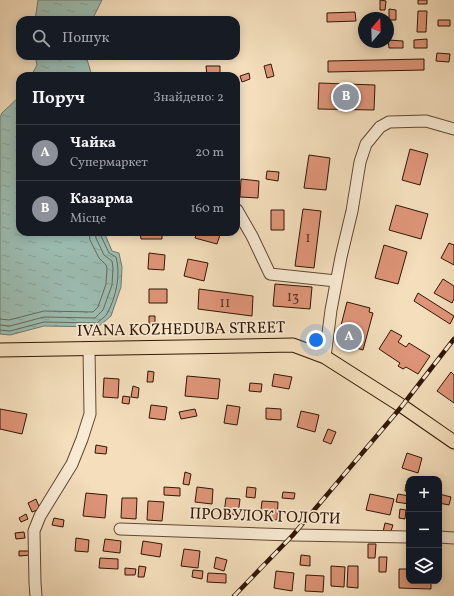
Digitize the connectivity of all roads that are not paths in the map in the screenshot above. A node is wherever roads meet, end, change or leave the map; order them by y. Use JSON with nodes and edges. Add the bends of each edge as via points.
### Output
{"nodes":[{"id":1,"x":454,"y":129,"type":"edge"},
{"id":2,"x":240,"y":215,"type":"edge"},
{"id":3,"x":336,"y":281,"type":"junction"},
{"id":4,"x":89,"y":349,"type":"junction"},
{"id":5,"x":0,"y":350,"type":"edge"},
{"id":6,"x":325,"y":357,"type":"junction"},
{"id":7,"x":454,"y":442,"type":"edge"},
{"id":8,"x":120,"y":529,"type":"dead end"},
{"id":9,"x":406,"y":537,"type":"edge"},
{"id":10,"x":442,"y":537,"type":"edge"},
{"id":11,"x":454,"y":538,"type":"edge"},
{"id":12,"x":36,"y":596,"type":"edge"}],
"edges":[{"from":1,"to":3,"type":"street","via":[[426,122],[389,122],[366,144],[360,162]]},
{"from":2,"to":3,"type":"street","via":[[270,274]]},
{"from":3,"to":6,"type":"street"},
{"from":4,"to":5,"type":"main road","name":"IVANA KOZHEDUBA STREET"},
{"from":4,"to":6,"type":"main road","name":"IVANA KOZHEDUBA STREET","via":[[293,345]]},
{"from":4,"to":12,"type":"street","via":[[90,414],[72,464],[40,516],[34,531]]},
{"from":6,"to":7,"type":"main road","name":"IVANA KOZHEDUBA STREET"},
{"from":8,"to":9,"type":"street","name":"ПРОВУЛОК ГОЛОТИ"},
{"from":10,"to":11,"type":"street"}]}
